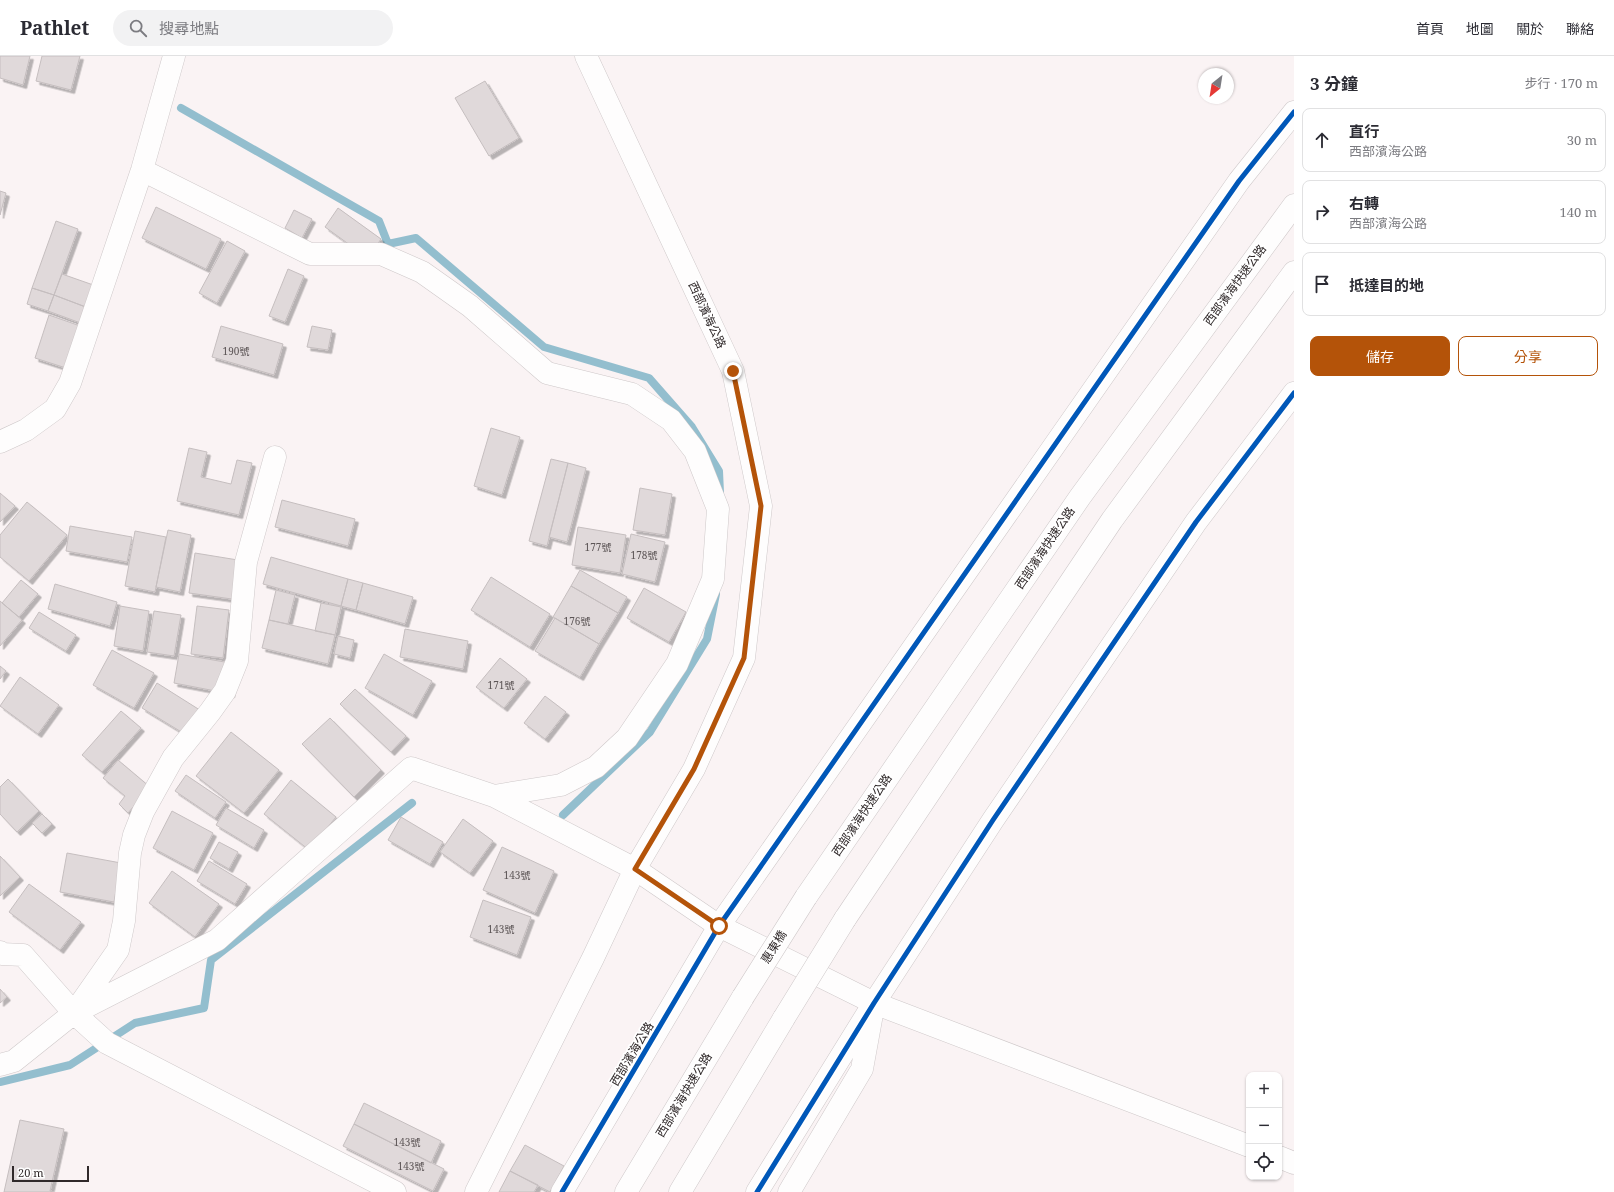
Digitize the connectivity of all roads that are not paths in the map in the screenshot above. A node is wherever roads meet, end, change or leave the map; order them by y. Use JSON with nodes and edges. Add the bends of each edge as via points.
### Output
{"nodes":[{"id":1,"x":174,"y":56,"type":"edge"},
{"id":2,"x":586,"y":56,"type":"edge"},
{"id":3,"x":1294,"y":112,"type":"edge"},
{"id":4,"x":142,"y":170,"type":"junction"},
{"id":5,"x":1294,"y":205,"type":"edge"},
{"id":6,"x":1294,"y":272,"type":"edge"},
{"id":7,"x":1294,"y":393,"type":"edge"},
{"id":8,"x":0,"y":442,"type":"edge"},
{"id":9,"x":275,"y":457,"type":"dead end"},
{"id":10,"x":494,"y":796,"type":"junction"},
{"id":11,"x":635,"y":869,"type":"junction"},
{"id":12,"x":806,"y":897,"type":"joint"},
{"id":13,"x":719,"y":926,"type":"junction"},
{"id":14,"x":0,"y":952,"type":"edge"},
{"id":15,"x":743,"y":997,"type":"joint"},
{"id":16,"x":874,"y":1003,"type":"junction"},
{"id":17,"x":74,"y":1013,"type":"junction"},
{"id":18,"x":0,"y":1065,"type":"edge"},
{"id":19,"x":1246,"y":1145,"type":"edge"},
{"id":20,"x":1282,"y":1158,"type":"edge"},
{"id":21,"x":1294,"y":1163,"type":"edge"},
{"id":22,"x":395,"y":1192,"type":"edge"},
{"id":23,"x":476,"y":1192,"type":"edge"},
{"id":24,"x":562,"y":1192,"type":"edge"},
{"id":25,"x":626,"y":1192,"type":"edge"},
{"id":26,"x":680,"y":1192,"type":"edge"},
{"id":27,"x":757,"y":1192,"type":"edge"},
{"id":28,"x":789,"y":1192,"type":"edge"}],
"edges":[{"from":1,"to":4,"type":"main road"},
{"from":2,"to":11,"type":"main road","name":"西部濱海公路","via":[[733,371],[761,506],[744,658],[694,769]]},
{"from":3,"to":13,"type":"main road","name":"西部濱海公路","via":[[1235,188]]},
{"from":4,"to":8,"type":"main road","via":[[70,383],[55,409],[26,430]]},
{"from":4,"to":10,"type":"main road","via":[[310,254],[381,254],[422,272],[470,306],[548,374],[632,394],[671,420],[695,451],[718,508],[712,579],[678,664],[627,738],[596,767],[561,785]]},
{"from":5,"to":12,"type":"main road","name":"西部濱海快速公路","via":[[1080,497]]},
{"from":6,"to":26,"type":"main road","bridge":true,"via":[[1112,520],[845,919]]},
{"from":7,"to":16,"type":"main road","via":[[1196,522],[993,820]]},
{"from":9,"to":17,"type":"main road","via":[[246,562],[237,661],[224,691],[173,758],[143,812],[130,853],[124,921],[118,950]]},
{"from":10,"to":11,"type":"main road"},
{"from":10,"to":17,"type":"main road","via":[[411,768],[217,940]]},
{"from":11,"to":13,"type":"main road"},
{"from":11,"to":23,"type":"main road","name":"西部濱海公路"},
{"from":12,"to":15,"type":"main road","name":"惠東橋","bridge":true},
{"from":13,"to":16,"type":"main road"},
{"from":13,"to":24,"type":"main road","name":"西部濱海公路"},
{"from":14,"to":17,"type":"main road","via":[[23,955]]},
{"from":15,"to":25,"type":"main road","name":"西部濱海快速公路"},
{"from":16,"to":19,"type":"main road"},
{"from":16,"to":27,"type":"main road"},
{"from":16,"to":28,"type":"main road","via":[[862,1069]]},
{"from":17,"to":18,"type":"main road","via":[[14,1061]]},
{"from":17,"to":22,"type":"main road","via":[[107,1043]]},
{"from":20,"to":21,"type":"main road"}]}
